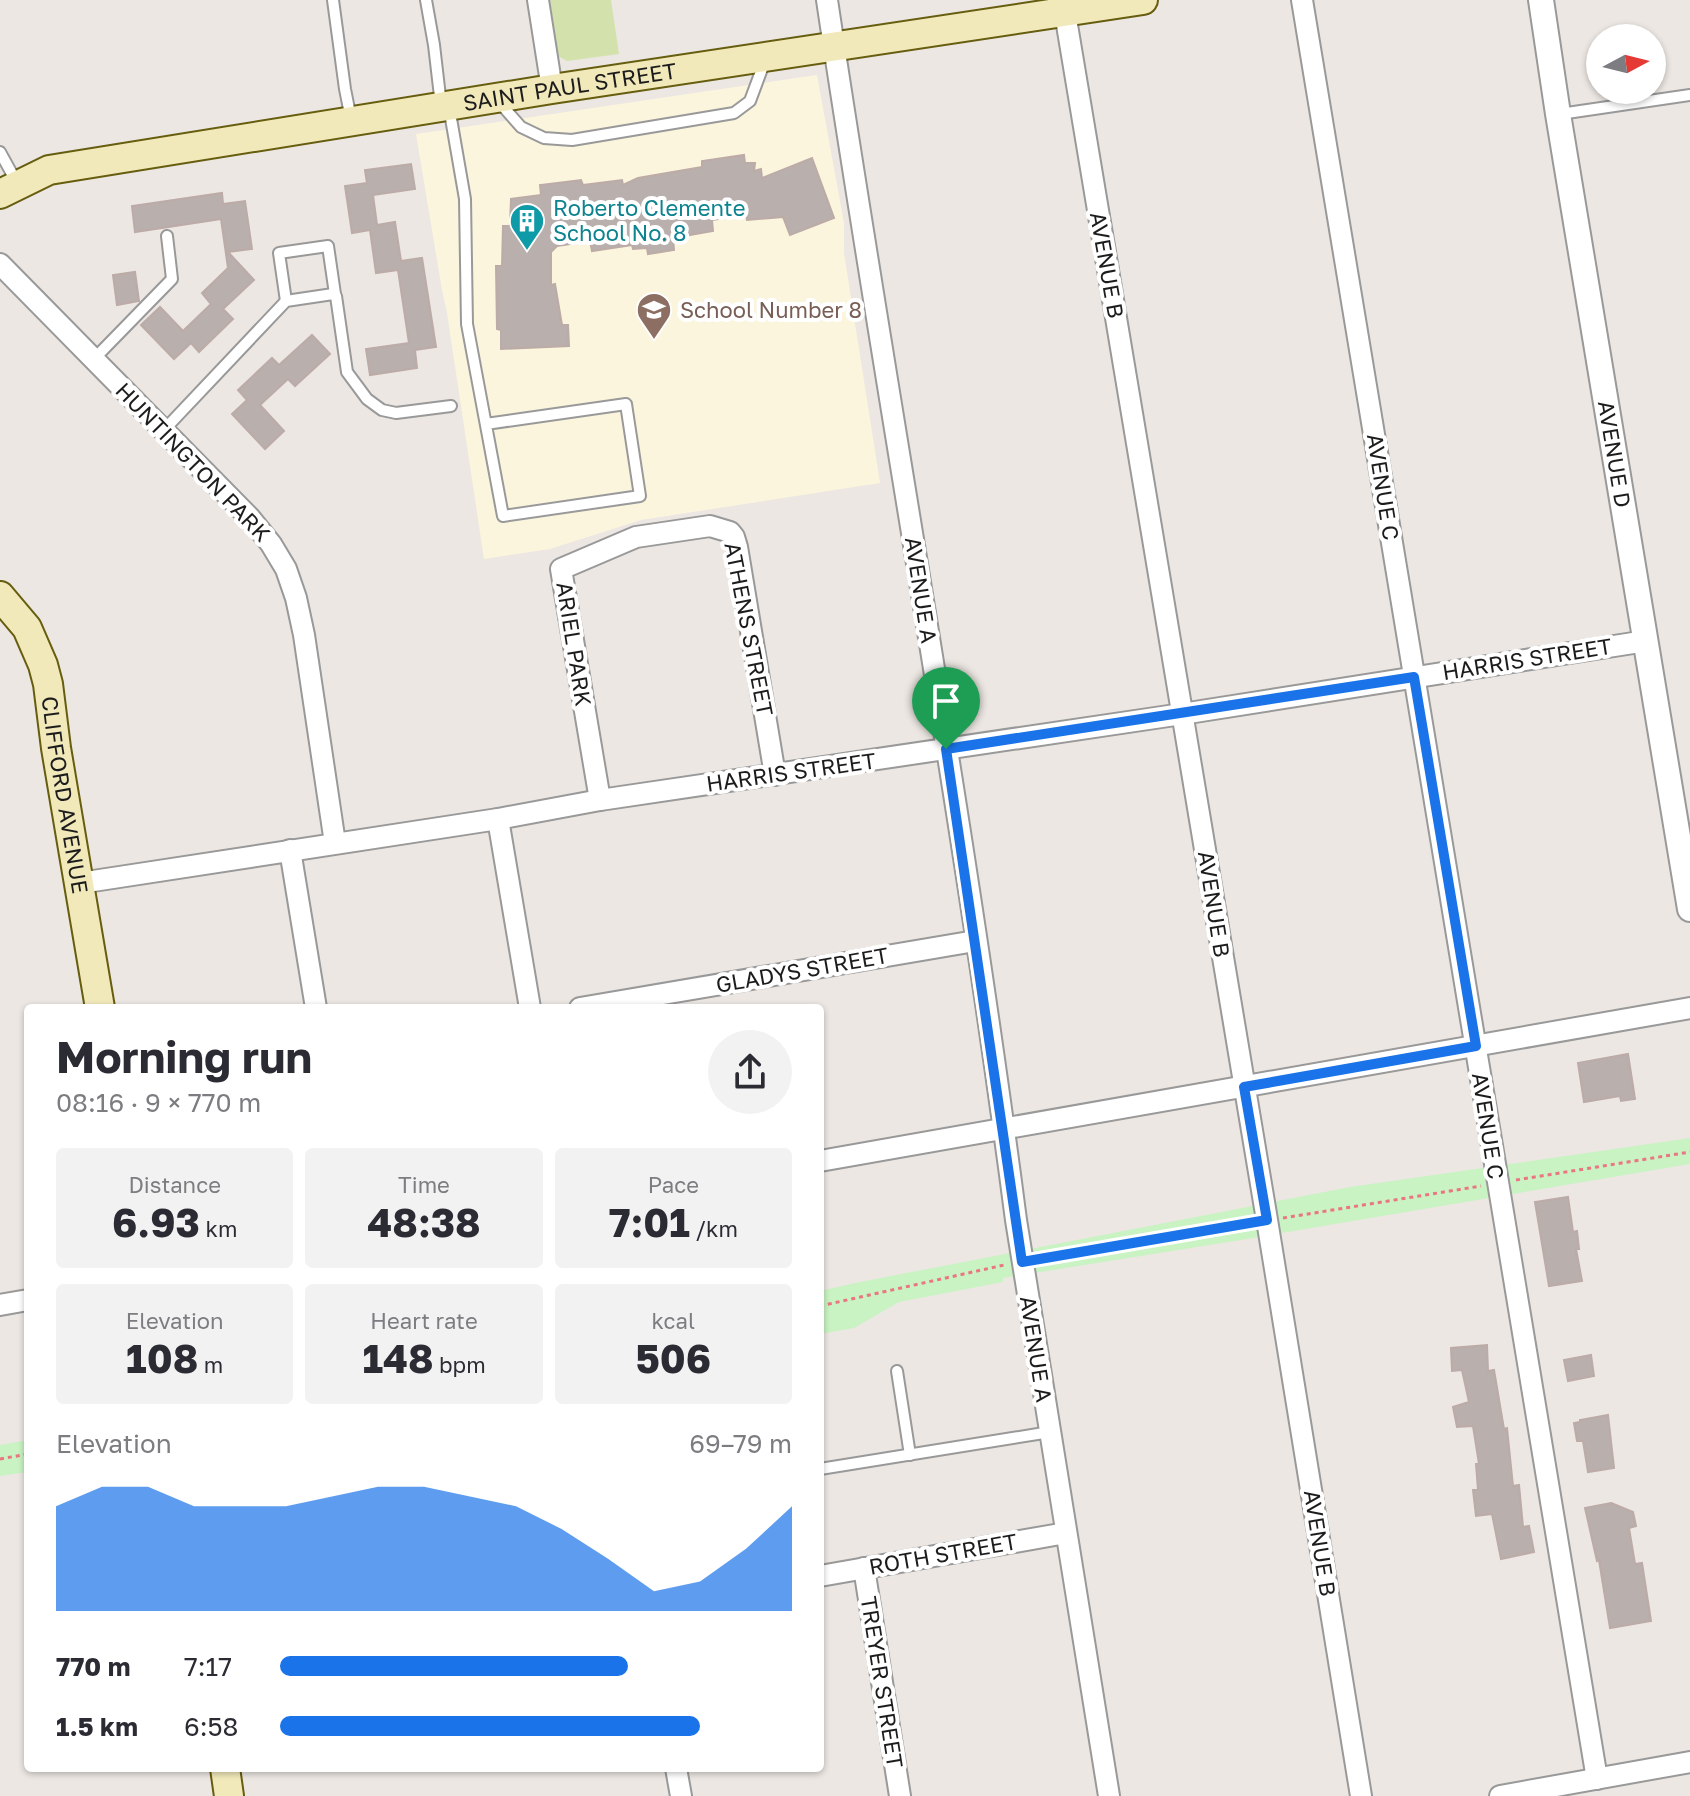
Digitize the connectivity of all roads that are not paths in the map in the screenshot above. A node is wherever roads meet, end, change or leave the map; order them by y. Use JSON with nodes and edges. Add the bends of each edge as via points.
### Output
{"nodes":[{"id":1,"x":333,"y":0,"type":"edge"},
{"id":2,"x":426,"y":0,"type":"edge"},
{"id":3,"x":538,"y":0,"type":"edge"},
{"id":4,"x":827,"y":0,"type":"edge"},
{"id":5,"x":1143,"y":0,"type":"edge"},
{"id":6,"x":1302,"y":0,"type":"edge"},
{"id":7,"x":1541,"y":0,"type":"edge"},
{"id":8,"x":1064,"y":4,"type":"edge"},
{"id":9,"x":834,"y":48,"type":"junction"},
{"id":10,"x":766,"y":58,"type":"junction"},
{"id":11,"x":552,"y":89,"type":"junction"},
{"id":12,"x":1690,"y":95,"type":"edge"},
{"id":13,"x":495,"y":98,"type":"junction"},
{"id":14,"x":445,"y":106,"type":"junction"},
{"id":15,"x":1558,"y":114,"type":"junction"},
{"id":16,"x":352,"y":121,"type":"junction"},
{"id":17,"x":0,"y":152,"type":"edge"},
{"id":18,"x":9,"y":189,"type":"edge"},
{"id":19,"x":167,"y":236,"type":"dead end"},
{"id":20,"x":0,"y":264,"type":"edge"},
{"id":21,"x":335,"y":294,"type":"junction"},
{"id":22,"x":286,"y":301,"type":"junction"},
{"id":23,"x":94,"y":359,"type":"junction"},
{"id":24,"x":451,"y":406,"type":"dead end"},
{"id":25,"x":486,"y":424,"type":"junction"},
{"id":26,"x":164,"y":430,"type":"junction"},
{"id":27,"x":636,"y":537,"type":"joint"},
{"id":28,"x":0,"y":596,"type":"edge"},
{"id":29,"x":1646,"y":641,"type":"junction"},
{"id":30,"x":1414,"y":677,"type":"junction"},
{"id":31,"x":1182,"y":714,"type":"junction"},
{"id":32,"x":946,"y":749,"type":"junction"},
{"id":33,"x":775,"y":775,"type":"junction"},
{"id":34,"x":600,"y":800,"type":"junction"},
{"id":35,"x":498,"y":819,"type":"junction"},
{"id":36,"x":335,"y":843,"type":"junction"},
{"id":37,"x":290,"y":850,"type":"junction"},
{"id":38,"x":80,"y":883,"type":"junction"},
{"id":39,"x":1690,"y":909,"type":"edge"},
{"id":40,"x":975,"y":941,"type":"junction"},
{"id":41,"x":99,"y":1004,"type":"edge"},
{"id":42,"x":315,"y":1004,"type":"edge"},
{"id":43,"x":529,"y":1004,"type":"edge"},
{"id":44,"x":604,"y":1004,"type":"edge"},
{"id":45,"x":1690,"y":1008,"type":"edge"},
{"id":46,"x":1476,"y":1046,"type":"junction"},
{"id":47,"x":1244,"y":1087,"type":"junction"},
{"id":48,"x":1004,"y":1129,"type":"junction"},
{"id":49,"x":824,"y":1160,"type":"edge"},
{"id":50,"x":24,"y":1301,"type":"edge"},
{"id":51,"x":0,"y":1305,"type":"edge"},
{"id":52,"x":897,"y":1371,"type":"dead end"},
{"id":53,"x":1050,"y":1432,"type":"junction"},
{"id":54,"x":910,"y":1455,"type":"junction"},
{"id":55,"x":824,"y":1468,"type":"edge"},
{"id":56,"x":1066,"y":1533,"type":"junction"},
{"id":57,"x":864,"y":1568,"type":"junction"},
{"id":58,"x":824,"y":1575,"type":"edge"},
{"id":59,"x":1690,"y":1762,"type":"edge"},
{"id":60,"x":226,"y":1772,"type":"edge"},
{"id":61,"x":677,"y":1772,"type":"edge"},
{"id":62,"x":1597,"y":1779,"type":"junction"},
{"id":63,"x":229,"y":1796,"type":"edge"},
{"id":64,"x":681,"y":1796,"type":"edge"},
{"id":65,"x":900,"y":1796,"type":"edge"},
{"id":66,"x":1109,"y":1796,"type":"edge"},
{"id":67,"x":1361,"y":1796,"type":"edge"},
{"id":68,"x":1500,"y":1796,"type":"edge"}],
"edges":[{"from":1,"to":16,"type":"lane"},
{"from":2,"to":14,"type":"lane"},
{"from":3,"to":11,"type":"street"},
{"from":4,"to":9,"type":"street","name":"AVENUE A"},
{"from":5,"to":8,"type":"main road","name":"SAINT PAUL STREET"},
{"from":6,"to":30,"type":"street","name":"AVENUE C"},
{"from":7,"to":15,"type":"street","name":"AVENUE D"},
{"from":8,"to":9,"type":"main road","name":"SAINT PAUL STREET"},
{"from":8,"to":31,"type":"street","name":"AVENUE B"},
{"from":9,"to":10,"type":"main road","name":"SAINT PAUL STREET"},
{"from":9,"to":32,"type":"street","name":"AVENUE A"},
{"from":10,"to":11,"type":"main road","name":"SAINT PAUL STREET"},
{"from":10,"to":13,"type":"lane","via":[[750,101],[734,113],[572,140],[544,138],[521,127]]},
{"from":11,"to":13,"type":"main road","name":"SAINT PAUL STREET"},
{"from":12,"to":15,"type":"lane"},
{"from":13,"to":14,"type":"main road","name":"SAINT PAUL STREET"},
{"from":14,"to":16,"type":"main road","name":"SAINT PAUL STREET"},
{"from":14,"to":25,"type":"lane","via":[[465,199],[467,324]]},
{"from":15,"to":29,"type":"street","name":"AVENUE D"},
{"from":16,"to":18,"type":"main road","name":"SAINT PAUL STREET","via":[[49,170]]},
{"from":17,"to":18,"type":"lane"},
{"from":19,"to":23,"type":"lane","via":[[172,279]]},
{"from":20,"to":23,"type":"street","name":"HUNTINGTON PARK"},
{"from":21,"to":22,"type":"lane"},
{"from":21,"to":22,"type":"lane","via":[[328,246],[279,253]]},
{"from":21,"to":24,"type":"lane","via":[[347,372],[362,394],[382,410],[396,413]]},
{"from":22,"to":26,"type":"lane"},
{"from":23,"to":26,"type":"street","name":"HUNTINGTON PARK"},
{"from":25,"to":25,"type":"lane","via":[[503,516],[640,496],[626,404]]},
{"from":26,"to":36,"type":"street","name":"HUNTINGTON PARK","via":[[250,518],[286,569],[304,635]]},
{"from":27,"to":33,"type":"street","name":"ATHENS STREET","via":[[710,526],[734,537]]},
{"from":27,"to":34,"type":"street","name":"ARIEL PARK","via":[[561,569]]},
{"from":28,"to":38,"type":"main road","name":"CLIFFORD AVENUE","via":[[27,628],[43,665]]},
{"from":29,"to":30,"type":"street","name":"HARRIS STREET"},
{"from":29,"to":39,"type":"street","name":"AVENUE D"},
{"from":30,"to":31,"type":"street","name":"HARRIS STREET"},
{"from":30,"to":46,"type":"street","name":"AVENUE C"},
{"from":31,"to":32,"type":"street","name":"HARRIS STREET"},
{"from":31,"to":47,"type":"street","name":"AVENUE B"},
{"from":32,"to":33,"type":"street","name":"HARRIS STREET"},
{"from":32,"to":40,"type":"street","name":"AVENUE A"},
{"from":33,"to":34,"type":"street","name":"HARRIS STREET"},
{"from":34,"to":35,"type":"street","name":"HARRIS STREET"},
{"from":35,"to":36,"type":"street","name":"HARRIS STREET"},
{"from":35,"to":43,"type":"street"},
{"from":36,"to":37,"type":"street","name":"HARRIS STREET"},
{"from":37,"to":38,"type":"street","name":"HARRIS STREET"},
{"from":37,"to":42,"type":"street"},
{"from":38,"to":41,"type":"main road","name":"CLIFFORD AVENUE"},
{"from":40,"to":44,"type":"street","name":"GLADYS STREET"},
{"from":40,"to":48,"type":"street","name":"AVENUE A"},
{"from":45,"to":46,"type":"street"},
{"from":46,"to":47,"type":"street"},
{"from":46,"to":62,"type":"street","name":"AVENUE C"},
{"from":47,"to":48,"type":"street"},
{"from":47,"to":67,"type":"street","name":"AVENUE B"},
{"from":48,"to":49,"type":"street"},
{"from":48,"to":53,"type":"street","name":"AVENUE A"},
{"from":50,"to":51,"type":"street"},
{"from":52,"to":54,"type":"lane"},
{"from":53,"to":54,"type":"lane"},
{"from":53,"to":56,"type":"street","name":"AVENUE A"},
{"from":54,"to":55,"type":"lane"},
{"from":56,"to":57,"type":"street","name":"ROTH STREET"},
{"from":56,"to":66,"type":"street","name":"AVENUE A"},
{"from":57,"to":58,"type":"street","name":"ROTH STREET"},
{"from":57,"to":65,"type":"street","name":"TREYER STREET"},
{"from":59,"to":62,"type":"street"},
{"from":60,"to":63,"type":"main road"},
{"from":61,"to":64,"type":"street"},
{"from":62,"to":68,"type":"street"}]}
